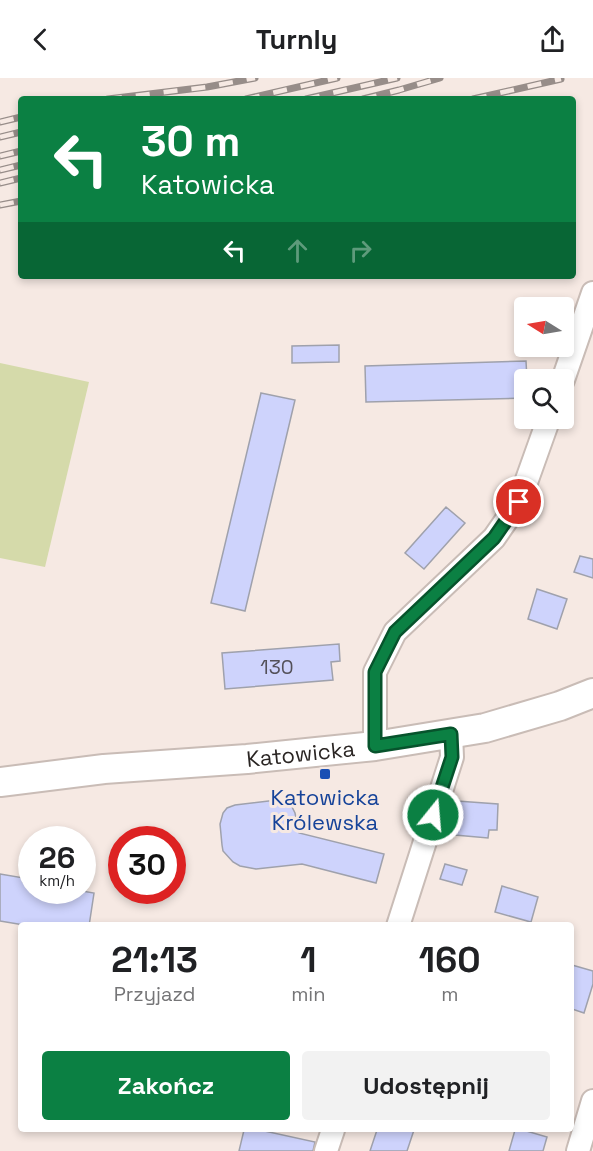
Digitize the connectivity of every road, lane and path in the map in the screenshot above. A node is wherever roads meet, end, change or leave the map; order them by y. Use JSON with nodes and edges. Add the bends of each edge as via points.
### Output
{"nodes":[{"id":1,"x":593,"y":293,"type":"edge"},
{"id":2,"x":566,"y":369,"type":"edge"},
{"id":3,"x":545,"y":429,"type":"edge"},
{"id":4,"x":593,"y":693,"type":"edge"},
{"id":5,"x":451,"y":734,"type":"junction"},
{"id":6,"x":375,"y":746,"type":"junction"},
{"id":7,"x":0,"y":782,"type":"edge"},
{"id":8,"x":399,"y":922,"type":"edge"},
{"id":9,"x":593,"y":1101,"type":"edge"},
{"id":10,"x":332,"y":1132,"type":"edge"},
{"id":11,"x":326,"y":1151,"type":"edge"},
{"id":12,"x":578,"y":1151,"type":"edge"}],
"edges":[{"from":1,"to":2,"type":"street"},
{"from":3,"to":6,"type":"street","via":[[519,502],[494,538],[395,632],[375,672]]},
{"from":4,"to":5,"type":"street","name":"Katowicka","via":[[485,728]]},
{"from":5,"to":6,"type":"street","name":"Katowicka"},
{"from":5,"to":8,"type":"street","via":[[452,757]]},
{"from":6,"to":7,"type":"street","name":"Katowicka"},
{"from":9,"to":12,"type":"street"},
{"from":10,"to":11,"type":"street"}]}
